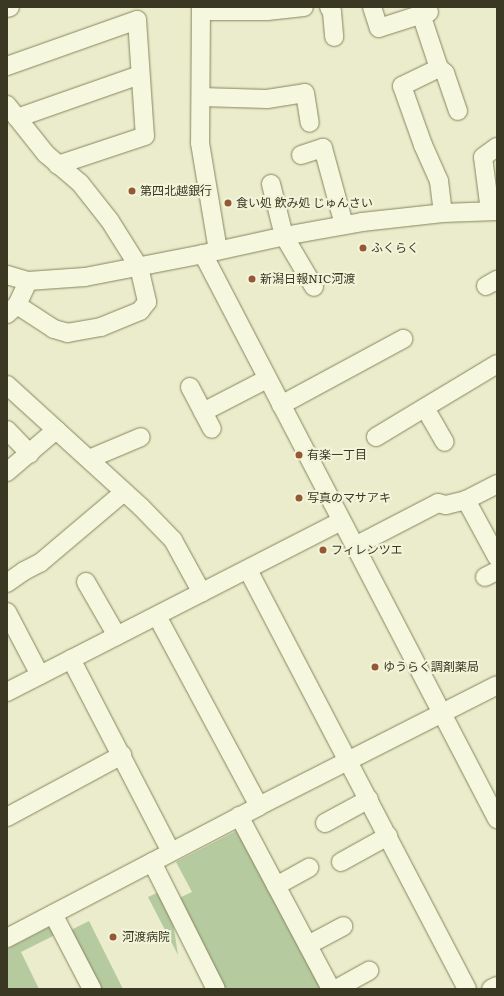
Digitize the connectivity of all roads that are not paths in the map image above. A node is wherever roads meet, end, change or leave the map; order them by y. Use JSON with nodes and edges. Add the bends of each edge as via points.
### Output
{"nodes":[{"id":1,"x":304,"y":7,"type":"edge"},
{"id":2,"x":329,"y":7,"type":"edge"},
{"id":3,"x":372,"y":7,"type":"edge"},
{"id":4,"x":201,"y":9,"type":"edge"},
{"id":5,"x":424,"y":11,"type":"edge"},
{"id":6,"x":334,"y":37,"type":"dead end"},
{"id":7,"x":7,"y":66,"type":"edge"},
{"id":8,"x":439,"y":68,"type":"junction"},
{"id":9,"x":140,"y":75,"type":"junction"},
{"id":10,"x":201,"y":97,"type":"junction"},
{"id":11,"x":458,"y":111,"type":"dead end"},
{"id":12,"x":12,"y":112,"type":"edge"},
{"id":13,"x":310,"y":123,"type":"dead end"},
{"id":14,"x":497,"y":147,"type":"edge"},
{"id":15,"x":301,"y":154,"type":"dead end"},
{"id":16,"x":58,"y":165,"type":"junction"},
{"id":17,"x":271,"y":184,"type":"dead end"},
{"id":18,"x":493,"y":211,"type":"edge"},
{"id":19,"x":443,"y":213,"type":"junction"},
{"id":20,"x":344,"y":225,"type":"junction"},
{"id":21,"x":284,"y":236,"type":"junction"},
{"id":22,"x":210,"y":252,"type":"junction"},
{"id":23,"x":139,"y":267,"type":"junction"},
{"id":24,"x":7,"y":275,"type":"edge"},
{"id":25,"x":28,"y":280,"type":"junction"},
{"id":26,"x":314,"y":287,"type":"dead end"},
{"id":27,"x":12,"y":310,"type":"edge"},
{"id":28,"x":403,"y":339,"type":"dead end"},
{"id":29,"x":497,"y":364,"type":"edge"},
{"id":30,"x":267,"y":379,"type":"junction"},
{"id":31,"x":7,"y":385,"type":"edge"},
{"id":32,"x":190,"y":387,"type":"dead end"},
{"id":33,"x":281,"y":405,"type":"junction"},
{"id":34,"x":425,"y":408,"type":"junction"},
{"id":35,"x":203,"y":412,"type":"junction"},
{"id":36,"x":212,"y":429,"type":"dead end"},
{"id":37,"x":7,"y":430,"type":"edge"},
{"id":38,"x":56,"y":430,"type":"junction"},
{"id":39,"x":141,"y":437,"type":"dead end"},
{"id":40,"x":376,"y":437,"type":"dead end"},
{"id":41,"x":445,"y":442,"type":"dead end"},
{"id":42,"x":30,"y":454,"type":"junction"},
{"id":43,"x":88,"y":459,"type":"junction"},
{"id":44,"x":7,"y":472,"type":"edge"},
{"id":45,"x":497,"y":484,"type":"edge"},
{"id":46,"x":124,"y":492,"type":"junction"},
{"id":47,"x":466,"y":500,"type":"junction"},
{"id":48,"x":342,"y":521,"type":"junction"},
{"id":49,"x":355,"y":546,"type":"junction"},
{"id":50,"x":497,"y":557,"type":"edge"},
{"id":51,"x":248,"y":570,"type":"junction"},
{"id":52,"x":86,"y":582,"type":"dead end"},
{"id":53,"x":7,"y":583,"type":"edge"},
{"id":54,"x":202,"y":593,"type":"junction"},
{"id":55,"x":7,"y":612,"type":"edge"},
{"id":56,"x":158,"y":616,"type":"junction"},
{"id":57,"x":117,"y":636,"type":"junction"},
{"id":58,"x":71,"y":659,"type":"junction"},
{"id":59,"x":40,"y":675,"type":"junction"},
{"id":60,"x":497,"y":685,"type":"edge"},
{"id":61,"x":7,"y":692,"type":"edge"},
{"id":62,"x":442,"y":714,"type":"junction"},
{"id":63,"x":122,"y":756,"type":"junction"},
{"id":64,"x":349,"y":761,"type":"junction"},
{"id":65,"x":369,"y":799,"type":"junction"},
{"id":66,"x":259,"y":806,"type":"junction"},
{"id":67,"x":7,"y":816,"type":"edge"},
{"id":68,"x":240,"y":816,"type":"junction"},
{"id":69,"x":497,"y":819,"type":"edge"},
{"id":70,"x":325,"y":823,"type":"dead end"},
{"id":71,"x":388,"y":836,"type":"junction"},
{"id":72,"x":171,"y":852,"type":"junction"},
{"id":73,"x":152,"y":862,"type":"junction"},
{"id":74,"x":341,"y":862,"type":"dead end"},
{"id":75,"x":309,"y":868,"type":"dead end"},
{"id":76,"x":276,"y":886,"type":"junction"},
{"id":77,"x":53,"y":914,"type":"junction"},
{"id":78,"x":343,"y":926,"type":"dead end"},
{"id":79,"x":7,"y":938,"type":"edge"},
{"id":80,"x":308,"y":945,"type":"junction"},
{"id":81,"x":369,"y":970,"type":"dead end"},
{"id":82,"x":497,"y":986,"type":"edge"},
{"id":83,"x":92,"y":989,"type":"edge"},
{"id":84,"x":216,"y":989,"type":"edge"},
{"id":85,"x":331,"y":989,"type":"edge"},
{"id":86,"x":336,"y":989,"type":"edge"},
{"id":87,"x":467,"y":989,"type":"edge"},
{"id":88,"x":491,"y":989,"type":"edge"}],
"edges":[{"from":1,"to":4,"type":"street","via":[[267,11]]},
{"from":2,"to":6,"type":"street","via":[[332,12]]},
{"from":3,"to":5,"type":"street","via":[[379,28]]},
{"from":4,"to":10,"type":"street"},
{"from":5,"to":8,"type":"street"},
{"from":7,"to":9,"type":"street","via":[[136,20]]},
{"from":8,"to":11,"type":"street","via":[[445,73]]},
{"from":8,"to":19,"type":"street","via":[[402,86],[422,145],[439,181]]},
{"from":9,"to":12,"type":"street"},
{"from":9,"to":16,"type":"street","via":[[145,136]]},
{"from":10,"to":13,"type":"street","via":[[267,99],[305,93]]},
{"from":10,"to":22,"type":"street","via":[[200,143]]},
{"from":12,"to":16,"type":"street"},
{"from":14,"to":18,"type":"street","via":[[483,156]]},
{"from":15,"to":20,"type":"street","via":[[323,148]]},
{"from":16,"to":23,"type":"street","via":[[80,183],[110,221]]},
{"from":17,"to":21,"type":"street"},
{"from":18,"to":19,"type":"street"},
{"from":19,"to":20,"type":"street"},
{"from":20,"to":21,"type":"street"},
{"from":21,"to":22,"type":"street"},
{"from":21,"to":26,"type":"street"},
{"from":22,"to":23,"type":"street"},
{"from":22,"to":30,"type":"street"},
{"from":23,"to":25,"type":"street","via":[[85,277]]},
{"from":23,"to":27,"type":"street","via":[[148,302],[140,311],[101,327],[68,333]]},
{"from":24,"to":25,"type":"street"},
{"from":25,"to":27,"type":"street"},
{"from":28,"to":33,"type":"street"},
{"from":29,"to":34,"type":"street"},
{"from":30,"to":33,"type":"street"},
{"from":30,"to":35,"type":"street"},
{"from":31,"to":38,"type":"street"},
{"from":32,"to":35,"type":"street"},
{"from":33,"to":48,"type":"street"},
{"from":34,"to":40,"type":"street"},
{"from":34,"to":41,"type":"street"},
{"from":35,"to":36,"type":"street"},
{"from":37,"to":42,"type":"street"},
{"from":38,"to":42,"type":"street"},
{"from":38,"to":43,"type":"street"},
{"from":39,"to":43,"type":"street"},
{"from":42,"to":44,"type":"street"},
{"from":43,"to":46,"type":"street"},
{"from":45,"to":47,"type":"street"},
{"from":46,"to":53,"type":"street","via":[[40,562]]},
{"from":46,"to":54,"type":"street","via":[[173,540]]},
{"from":47,"to":49,"type":"street","via":[[446,505],[438,503]]},
{"from":47,"to":50,"type":"street"},
{"from":48,"to":49,"type":"street"},
{"from":48,"to":51,"type":"street"},
{"from":49,"to":62,"type":"street"},
{"from":51,"to":54,"type":"street"},
{"from":51,"to":64,"type":"street"},
{"from":52,"to":57,"type":"street"},
{"from":54,"to":56,"type":"street"},
{"from":55,"to":59,"type":"street"},
{"from":56,"to":57,"type":"street"},
{"from":56,"to":66,"type":"street"},
{"from":57,"to":58,"type":"street"},
{"from":58,"to":59,"type":"street"},
{"from":58,"to":63,"type":"street"},
{"from":59,"to":61,"type":"street"},
{"from":60,"to":62,"type":"street"},
{"from":62,"to":64,"type":"street"},
{"from":62,"to":69,"type":"street"},
{"from":63,"to":67,"type":"street"},
{"from":63,"to":72,"type":"street"},
{"from":64,"to":65,"type":"street"},
{"from":64,"to":66,"type":"street"},
{"from":65,"to":70,"type":"street"},
{"from":65,"to":71,"type":"street"},
{"from":66,"to":68,"type":"street"},
{"from":68,"to":72,"type":"street"},
{"from":68,"to":76,"type":"street"},
{"from":71,"to":74,"type":"street"},
{"from":71,"to":87,"type":"street"},
{"from":72,"to":73,"type":"street"},
{"from":73,"to":77,"type":"street"},
{"from":73,"to":84,"type":"street"},
{"from":75,"to":76,"type":"street"},
{"from":76,"to":80,"type":"street"},
{"from":77,"to":79,"type":"street"},
{"from":77,"to":83,"type":"street"},
{"from":78,"to":80,"type":"street"},
{"from":80,"to":85,"type":"street"},
{"from":81,"to":86,"type":"street"},
{"from":82,"to":88,"type":"street"}]}
